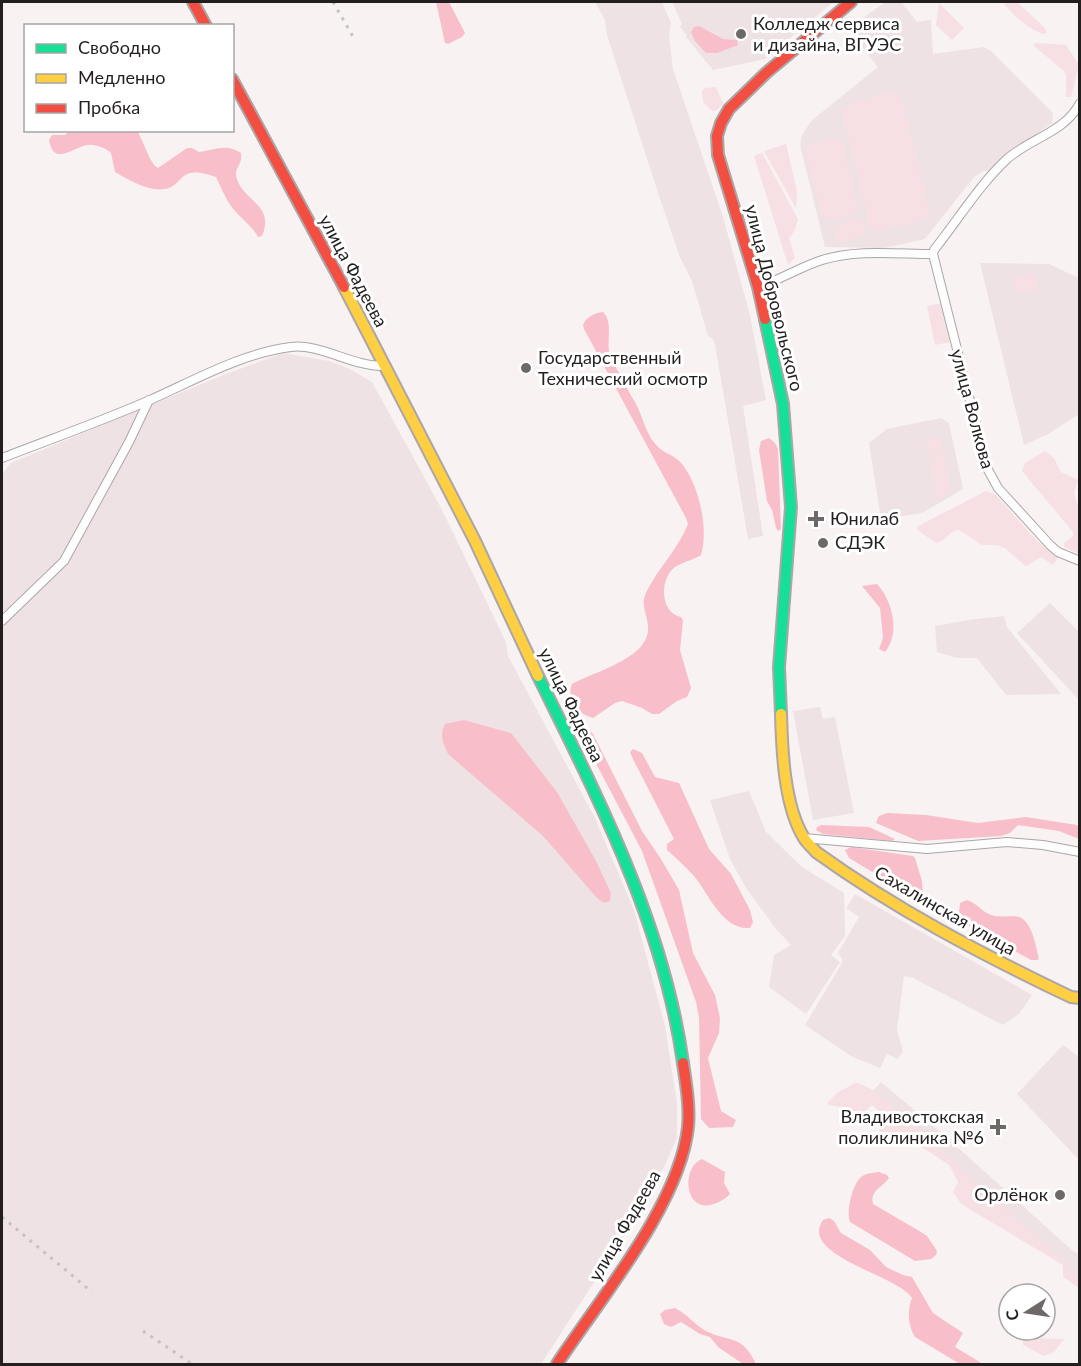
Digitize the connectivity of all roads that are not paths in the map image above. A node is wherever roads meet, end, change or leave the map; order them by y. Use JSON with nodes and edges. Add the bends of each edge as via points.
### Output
{"nodes":[{"id":1,"x":193,"y":2,"type":"edge"},
{"id":2,"x":851,"y":2,"type":"edge"},
{"id":3,"x":205,"y":24,"type":"edge"},
{"id":4,"x":234,"y":83,"type":"edge"},
{"id":5,"x":1080,"y":103,"type":"edge"},
{"id":6,"x":933,"y":254,"type":"junction"},
{"id":7,"x":758,"y":287,"type":"junction"},
{"id":8,"x":384,"y":366,"type":"junction"},
{"id":9,"x":149,"y":400,"type":"junction"},
{"id":10,"x":2,"y":458,"type":"edge"},
{"id":11,"x":1080,"y":561,"type":"edge"},
{"id":12,"x":2,"y":621,"type":"edge"},
{"id":13,"x":804,"y":838,"type":"junction"},
{"id":14,"x":1080,"y":852,"type":"edge"},
{"id":15,"x":1080,"y":998,"type":"edge"},
{"id":16,"x":557,"y":1365,"type":"edge"}],
"edges":[{"from":1,"to":3,"type":"main road"},
{"from":2,"to":7,"type":"main road","name":"улица Добровольского","via":[[736,101],[719,129],[718,155]]},
{"from":4,"to":8,"type":"main road","name":"улица Фадеева"},
{"from":5,"to":6,"type":"street","via":[[1068,120],[1027,143],[1005,161]]},
{"from":6,"to":7,"type":"street","via":[[847,254]]},
{"from":6,"to":11,"type":"street","name":"улица Волкова","via":[[987,468],[998,488],[1050,545]]},
{"from":7,"to":13,"type":"main road","name":"улица Добровольского","via":[[779,379],[785,426],[791,507],[779,667],[781,716],[789,794]]},
{"from":8,"to":9,"type":"street","via":[[294,346],[265,351]]},
{"from":8,"to":16,"type":"main road","name":"улица Фадеева","via":[[585,769],[655,935],[677,1024],[688,1132],[669,1189],[630,1256]]},
{"from":9,"to":10,"type":"street"},
{"from":9,"to":12,"type":"street","via":[[64,561]]},
{"from":13,"to":14,"type":"street","via":[[927,849],[1007,842]]},
{"from":13,"to":15,"type":"main road","name":"Сахалинская улица","via":[[834,865],[922,919],[1037,982]]}]}
